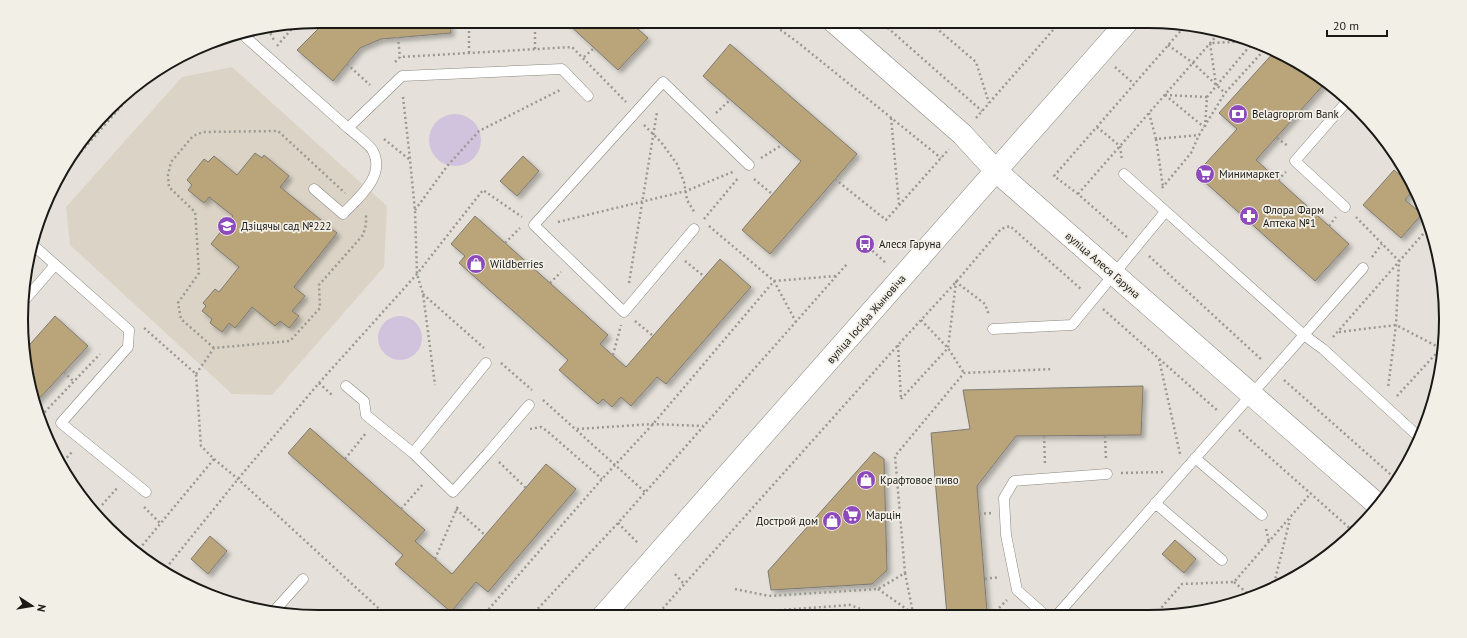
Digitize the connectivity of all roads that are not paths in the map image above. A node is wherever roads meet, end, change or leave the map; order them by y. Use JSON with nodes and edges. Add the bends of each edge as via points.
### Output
{"nodes":[{"id":1,"x":841,"y":28,"type":"edge"},
{"id":2,"x":1122,"y":28,"type":"edge"},
{"id":3,"x":246,"y":38,"type":"edge"},
{"id":4,"x":588,"y":96,"type":"dead end"},
{"id":5,"x":1344,"y":104,"type":"edge"},
{"id":6,"x":348,"y":128,"type":"junction"},
{"id":7,"x":747,"y":168,"type":"road end"},
{"id":8,"x":996,"y":171,"type":"junction"},
{"id":9,"x":1124,"y":174,"type":"dead end"},
{"id":10,"x":314,"y":189,"type":"dead end"},
{"id":11,"x":1345,"y":207,"type":"road end"},
{"id":12,"x":1165,"y":212,"type":"junction"},
{"id":13,"x":694,"y":229,"type":"dead end"},
{"id":14,"x":37,"y":249,"type":"edge"},
{"id":15,"x":55,"y":265,"type":"junction"},
{"id":16,"x":1363,"y":268,"type":"dead end"},
{"id":17,"x":1114,"y":274,"type":"junction"},
{"id":18,"x":29,"y":295,"type":"edge"},
{"id":19,"x":993,"y":329,"type":"road end"},
{"id":20,"x":1304,"y":334,"type":"junction"},
{"id":21,"x":486,"y":363,"type":"dead end"},
{"id":22,"x":346,"y":386,"type":"dead end"},
{"id":23,"x":1251,"y":394,"type":"junction"},
{"id":24,"x":529,"y":405,"type":"dead end"},
{"id":25,"x":1415,"y":434,"type":"edge"},
{"id":26,"x":413,"y":454,"type":"junction"},
{"id":27,"x":1195,"y":458,"type":"junction"},
{"id":28,"x":1107,"y":474,"type":"road end"},
{"id":29,"x":146,"y":492,"type":"dead end"},
{"id":30,"x":1374,"y":502,"type":"edge"},
{"id":31,"x":1155,"y":503,"type":"junction"},
{"id":32,"x":1262,"y":515,"type":"dead end"},
{"id":33,"x":1222,"y":560,"type":"dead end"},
{"id":34,"x":303,"y":579,"type":"dead end"},
{"id":35,"x":277,"y":607,"type":"edge"},
{"id":36,"x":609,"y":610,"type":"edge"},
{"id":37,"x":1039,"y":610,"type":"edge"},
{"id":38,"x":1061,"y":610,"type":"edge"}],
"edges":[{"from":1,"to":8,"type":"main road","name":"вуліца Алеся Гаруна","via":[[962,134]]},
{"from":2,"to":8,"type":"main road","name":"вуліца Іосіфа Жыновіча"},
{"from":3,"to":6,"type":"lane"},
{"from":4,"to":6,"type":"lane","via":[[562,69],[402,76]]},
{"from":5,"to":11,"type":"lane","via":[[1295,161]]},
{"from":6,"to":10,"type":"lane","via":[[373,151],[377,165],[374,179],[343,214]]},
{"from":7,"to":13,"type":"lane","via":[[706,123],[663,82],[531,223],[624,312]]},
{"from":8,"to":17,"type":"main road","name":"вуліца Алеся Гаруна"},
{"from":8,"to":36,"type":"main road","name":"вуліца Іосіфа Жыновіча"},
{"from":9,"to":12,"type":"lane"},
{"from":12,"to":17,"type":"lane"},
{"from":12,"to":20,"type":"lane"},
{"from":14,"to":15,"type":"lane"},
{"from":15,"to":18,"type":"lane"},
{"from":15,"to":29,"type":"lane","via":[[128,330],[128,347],[61,423]]},
{"from":16,"to":20,"type":"lane"},
{"from":17,"to":19,"type":"lane","via":[[1072,325]]},
{"from":17,"to":23,"type":"main road","name":"вуліца Алеся Гаруна"},
{"from":20,"to":23,"type":"lane"},
{"from":20,"to":25,"type":"lane"},
{"from":21,"to":26,"type":"lane"},
{"from":22,"to":26,"type":"lane","via":[[364,401],[366,415]]},
{"from":23,"to":27,"type":"lane"},
{"from":23,"to":30,"type":"main road","name":"вуліца Алеся Гаруна"},
{"from":24,"to":26,"type":"lane","via":[[453,492]]},
{"from":27,"to":31,"type":"lane"},
{"from":27,"to":32,"type":"lane"},
{"from":28,"to":37,"type":"lane","via":[[1014,481],[1004,498],[1006,535],[1017,590]]},
{"from":31,"to":33,"type":"lane"},
{"from":31,"to":38,"type":"lane"},
{"from":34,"to":35,"type":"lane"}]}
